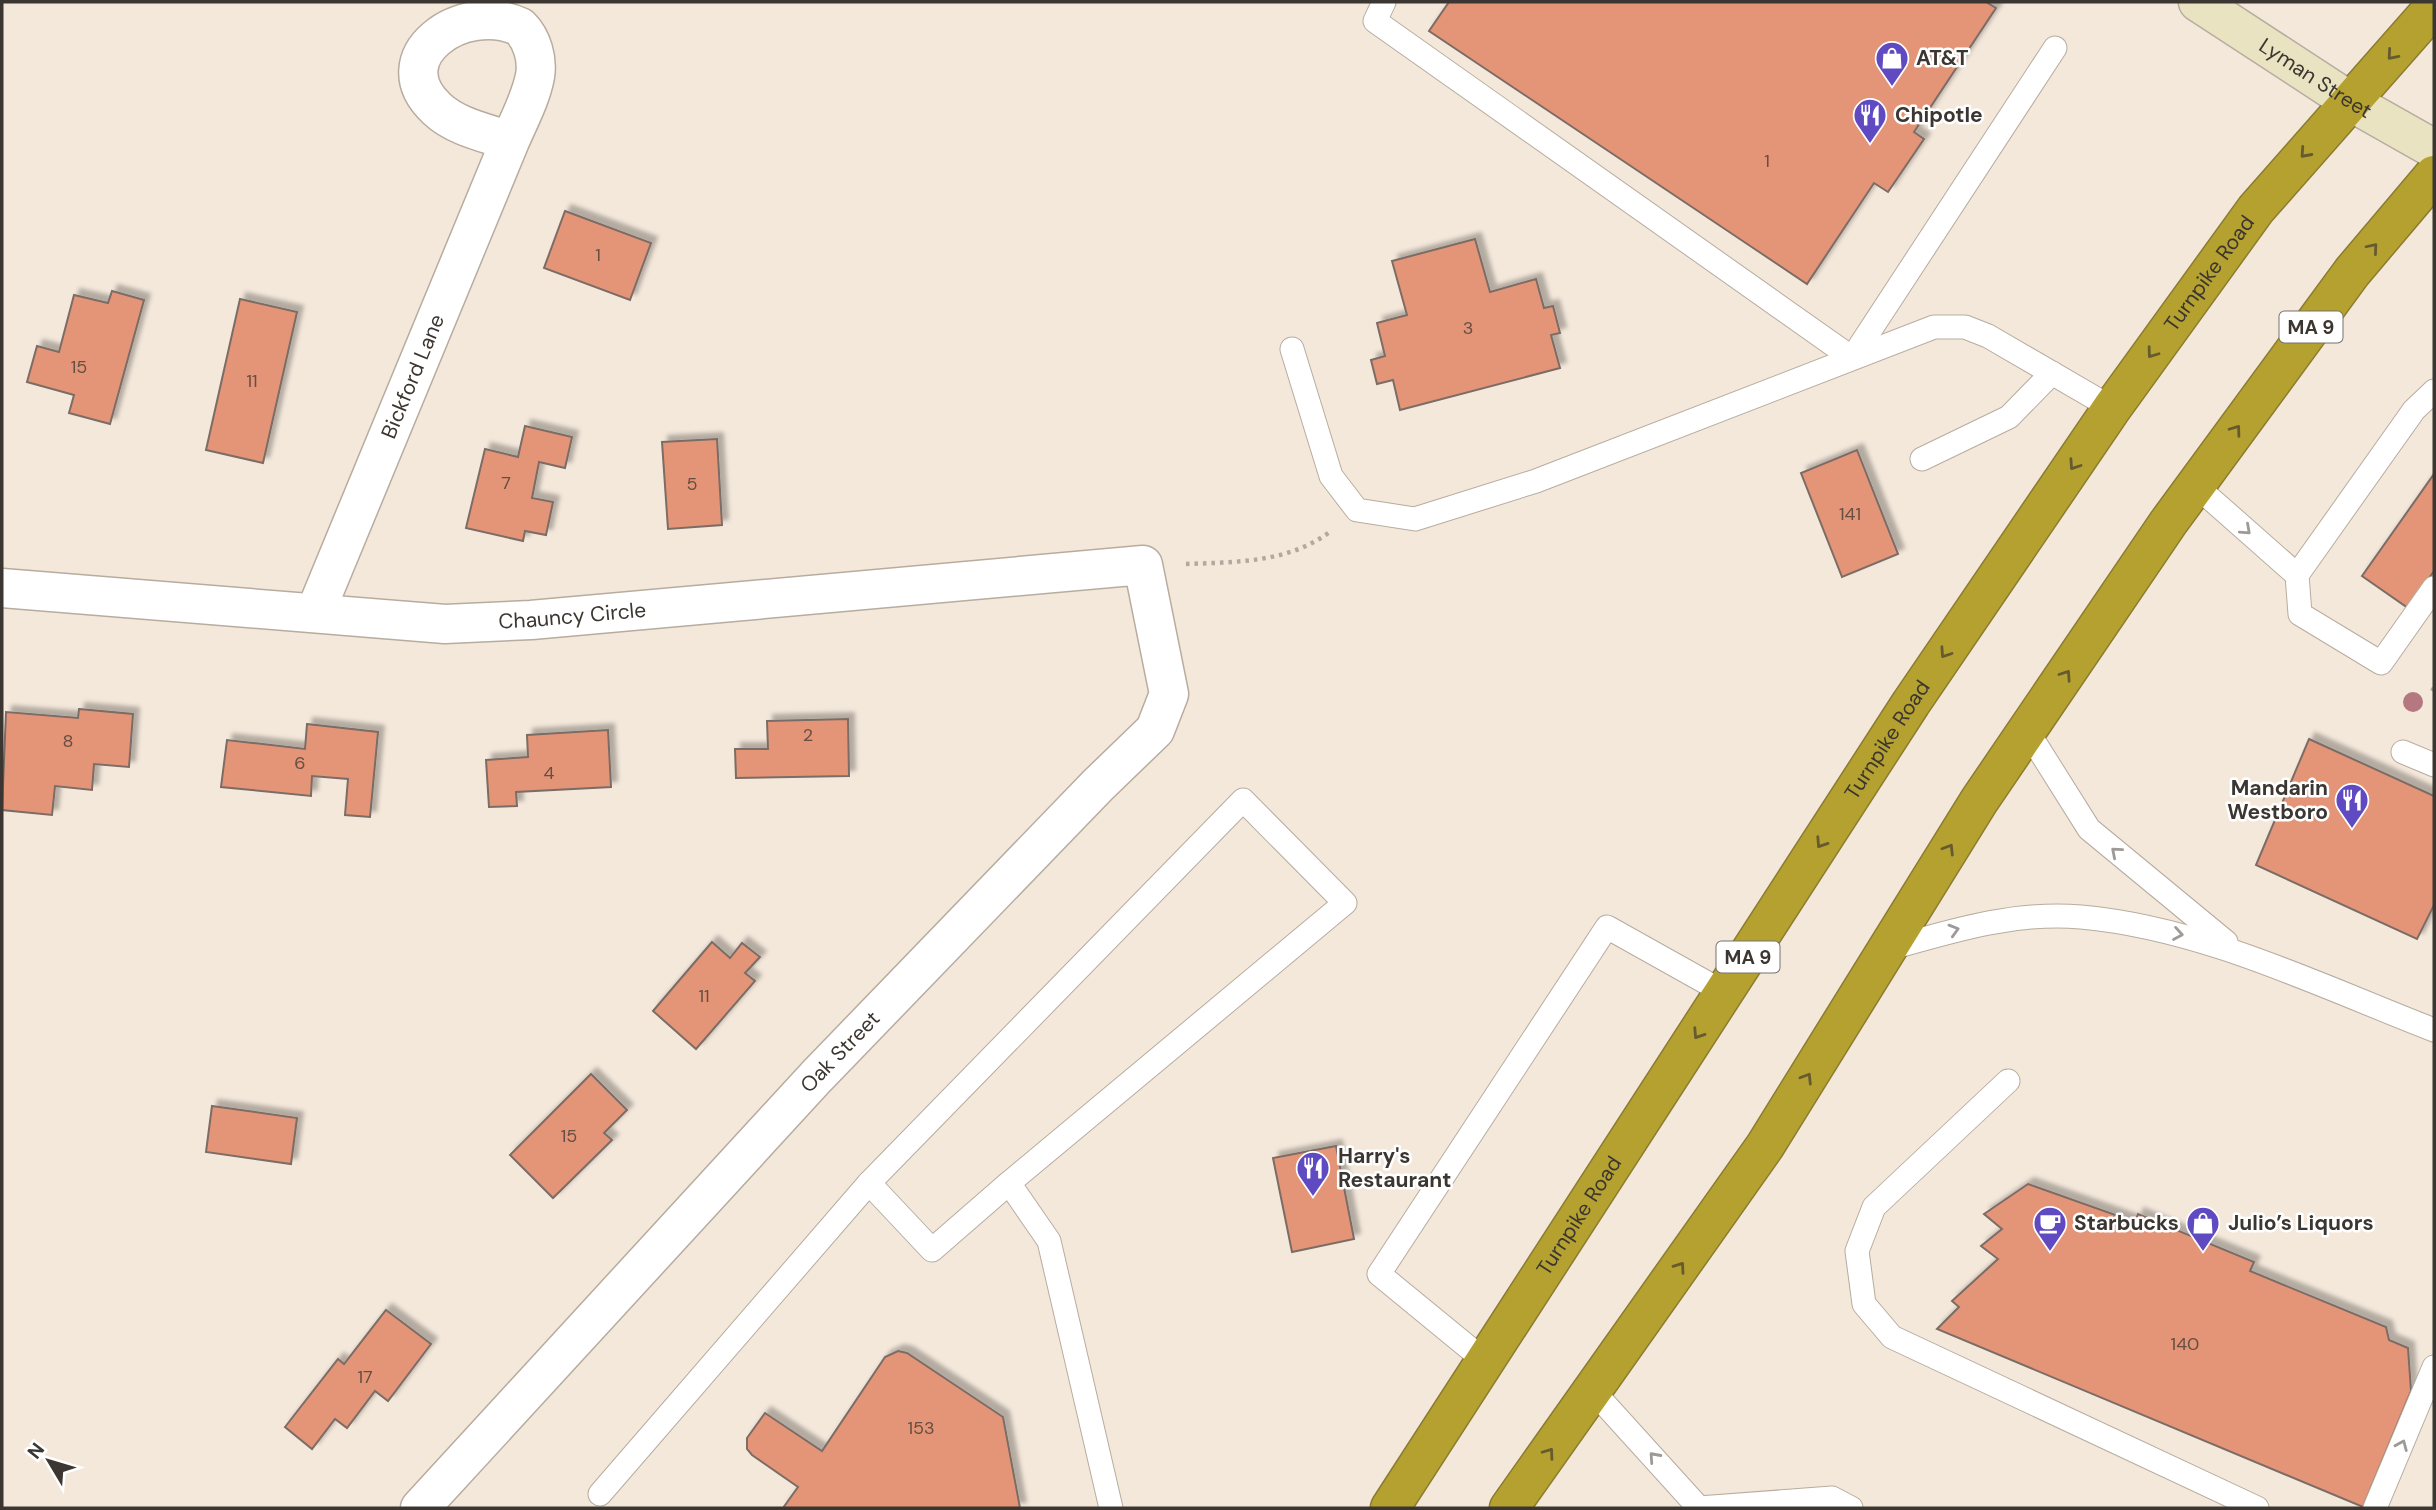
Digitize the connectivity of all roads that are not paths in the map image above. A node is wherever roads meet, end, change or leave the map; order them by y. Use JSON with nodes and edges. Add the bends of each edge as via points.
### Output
{"nodes":[{"id":1,"x":2198,"y":2,"type":"edge"},
{"id":2,"x":2434,"y":7,"type":"edge"},
{"id":3,"x":1380,"y":11,"type":"edge"},
{"id":4,"x":2055,"y":47,"type":"dead end"},
{"id":5,"x":2351,"y":102,"type":"junction"},
{"id":6,"x":510,"y":141,"type":"dead end"},
{"id":7,"x":2434,"y":149,"type":"edge"},
{"id":8,"x":2434,"y":175,"type":"edge"},
{"id":9,"x":1292,"y":349,"type":"dead end"},
{"id":10,"x":1852,"y":358,"type":"junction"},
{"id":11,"x":2052,"y":373,"type":"junction"},
{"id":12,"x":2434,"y":391,"type":"edge"},
{"id":13,"x":2112,"y":408,"type":"junction"},
{"id":14,"x":1922,"y":459,"type":"dead end"},
{"id":15,"x":2196,"y":485,"type":"junction"},
{"id":16,"x":1143,"y":565,"type":"joint"},
{"id":17,"x":2297,"y":575,"type":"junction"},
{"id":18,"x":2,"y":588,"type":"edge"},
{"id":19,"x":2434,"y":588,"type":"edge"},
{"id":20,"x":315,"y":613,"type":"junction"},
{"id":21,"x":2028,"y":732,"type":"junction"},
{"id":22,"x":2403,"y":752,"type":"dead end"},
{"id":23,"x":2434,"y":765,"type":"edge"},
{"id":24,"x":1888,"y":949,"type":"junction"},
{"id":25,"x":2245,"y":957,"type":"junction"},
{"id":26,"x":1725,"y":993,"type":"junction"},
{"id":27,"x":2434,"y":1030,"type":"edge"},
{"id":28,"x":2008,"y":1081,"type":"dead end"},
{"id":29,"x":869,"y":1183,"type":"junction"},
{"id":30,"x":1009,"y":1183,"type":"junction"},
{"id":31,"x":1485,"y":1361,"type":"junction"},
{"id":32,"x":2434,"y":1367,"type":"edge"},
{"id":33,"x":1593,"y":1391,"type":"junction"},
{"id":34,"x":600,"y":1494,"type":"dead end"},
{"id":35,"x":422,"y":1508,"type":"edge"},
{"id":36,"x":1111,"y":1508,"type":"edge"},
{"id":37,"x":1390,"y":1508,"type":"edge"},
{"id":38,"x":1509,"y":1508,"type":"edge"},
{"id":39,"x":1699,"y":1508,"type":"edge"},
{"id":40,"x":1851,"y":1508,"type":"edge"},
{"id":41,"x":2257,"y":1508,"type":"edge"},
{"id":42,"x":2375,"y":1508,"type":"edge"}],
"edges":[{"from":1,"to":5,"type":"street","name":"Lyman Street"},
{"from":2,"to":5,"type":"highway","name":"Turnpike Road","number":"MA 9","one_way":true},
{"from":3,"to":10,"type":"lane"},
{"from":4,"to":10,"type":"lane"},
{"from":5,"to":7,"type":"street","name":"Lyman Street"},
{"from":5,"to":13,"type":"highway","name":"Turnpike Road","number":"MA 9","one_way":true,"via":[[2256,209]]},
{"from":6,"to":20,"type":"street","name":"Bickford Lane"},
{"from":15,"to":8,"type":"highway","number":"MA 9","one_way":true,"via":[[2352,272]]},
{"from":9,"to":10,"type":"lane","via":[[1331,476],[1357,510],[1415,519],[1536,481]]},
{"from":10,"to":11,"type":"lane","via":[[1934,327],[1965,327]]},
{"from":11,"to":13,"type":"lane"},
{"from":11,"to":14,"type":"lane","via":[[2008,417]]},
{"from":12,"to":17,"type":"lane","via":[[2414,410]]},
{"from":13,"to":26,"type":"highway","name":"Turnpike Road","number":"MA 9","one_way":true,"via":[[1911,703]]},
{"from":15,"to":17,"type":"lane","one_way":true},
{"from":21,"to":15,"type":"highway","number":"MA 9","one_way":true},
{"from":16,"to":20,"type":"street","name":"Chauncy Circle","via":[[531,620],[445,624]]},
{"from":16,"to":35,"type":"street","name":"Oak Street","via":[[1169,694],[1155,730],[816,1077]]},
{"from":17,"to":19,"type":"lane","via":[[2300,614],[2381,663]]},
{"from":18,"to":20,"type":"street","name":"Chauncy Circle"},
{"from":24,"to":21,"type":"highway","number":"MA 9","one_way":true,"via":[[1979,800]]},
{"from":25,"to":21,"type":"lane","one_way":true,"via":[[2090,829]]},
{"from":22,"to":23,"type":"lane"},
{"from":24,"to":25,"type":"lane","one_way":true,"via":[[1975,924],[2080,916],[2193,937]]},
{"from":33,"to":24,"type":"highway","number":"MA 9","one_way":true,"via":[[1765,1146]]},
{"from":25,"to":27,"type":"lane"},
{"from":26,"to":31,"type":"highway","name":"Turnpike Road","number":"MA 9","one_way":true},
{"from":26,"to":31,"type":"lane","via":[[1607,927],[1379,1274]]},
{"from":28,"to":41,"type":"lane","via":[[1874,1207],[1857,1251],[1864,1304],[1892,1337]]},
{"from":29,"to":30,"type":"lane","via":[[932,1250]]},
{"from":29,"to":30,"type":"lane","via":[[1243,800],[1345,904]]},
{"from":29,"to":34,"type":"lane"},
{"from":30,"to":36,"type":"lane","via":[[1049,1241]]},
{"from":31,"to":37,"type":"highway","name":"Turnpike Road","number":"MA 9"},
{"from":42,"to":32,"type":"lane","one_way":true},
{"from":38,"to":33,"type":"highway","number":"MA 9","one_way":true},
{"from":39,"to":33,"type":"lane","one_way":true},
{"from":39,"to":40,"type":"lane","via":[[1832,1498]]}]}
